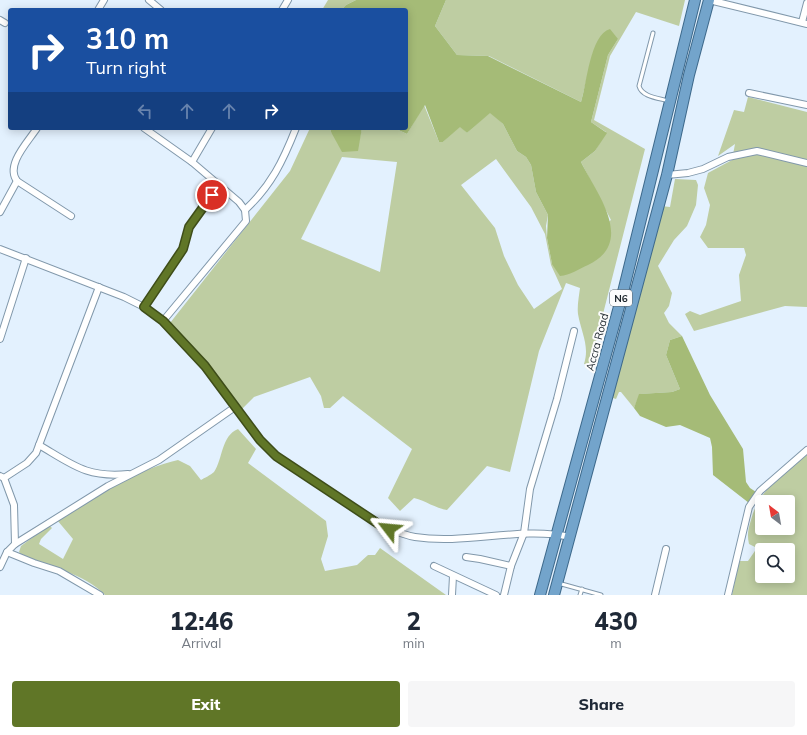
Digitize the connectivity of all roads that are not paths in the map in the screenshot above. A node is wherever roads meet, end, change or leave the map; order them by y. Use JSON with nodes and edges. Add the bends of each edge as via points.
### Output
{"nodes":[{"id":1,"x":149,"y":0,"type":"edge"},
{"id":2,"x":695,"y":0,"type":"edge"},
{"id":3,"x":709,"y":0,"type":"edge"},
{"id":4,"x":807,"y":4,"type":"edge"},
{"id":5,"x":159,"y":8,"type":"edge"},
{"id":6,"x":805,"y":23,"type":"edge"},
{"id":7,"x":653,"y":33,"type":"dead end"},
{"id":8,"x":749,"y":92,"type":"dead end"},
{"id":9,"x":670,"y":102,"type":"junction"},
{"id":10,"x":807,"y":105,"type":"edge"},
{"id":11,"x":36,"y":130,"type":"edge"},
{"id":12,"x":147,"y":130,"type":"edge"},
{"id":13,"x":211,"y":130,"type":"edge"},
{"id":14,"x":295,"y":130,"type":"edge"},
{"id":15,"x":192,"y":162,"type":"junction"},
{"id":16,"x":807,"y":162,"type":"edge"},
{"id":17,"x":667,"y":175,"type":"junction"},
{"id":18,"x":17,"y":181,"type":"junction"},
{"id":19,"x":219,"y":184,"type":"junction"},
{"id":20,"x":245,"y":210,"type":"junction"},
{"id":21,"x":0,"y":212,"type":"edge"},
{"id":22,"x":72,"y":216,"type":"dead end"},
{"id":23,"x":0,"y":249,"type":"edge"},
{"id":24,"x":26,"y":258,"type":"junction"},
{"id":25,"x":99,"y":287,"type":"junction"},
{"id":26,"x":144,"y":307,"type":"junction"},
{"id":27,"x":163,"y":321,"type":"junction"},
{"id":28,"x":574,"y":331,"type":"dead end"},
{"id":29,"x":0,"y":339,"type":"edge"},
{"id":30,"x":234,"y":407,"type":"junction"},
{"id":31,"x":39,"y":445,"type":"junction"},
{"id":32,"x":807,"y":450,"type":"edge"},
{"id":33,"x":131,"y":474,"type":"junction"},
{"id":34,"x":2,"y":477,"type":"edge"},
{"id":35,"x":524,"y":533,"type":"junction"},
{"id":36,"x":556,"y":534,"type":"junction"},
{"id":37,"x":571,"y":537,"type":"junction"},
{"id":38,"x":15,"y":544,"type":"junction"},
{"id":39,"x":666,"y":549,"type":"dead end"},
{"id":40,"x":7,"y":552,"type":"junction"},
{"id":41,"x":466,"y":557,"type":"dead end"},
{"id":42,"x":434,"y":566,"type":"dead end"},
{"id":43,"x":511,"y":566,"type":"junction"},
{"id":44,"x":0,"y":567,"type":"edge"},
{"id":45,"x":453,"y":576,"type":"junction"},
{"id":46,"x":558,"y":583,"type":"junction"},
{"id":47,"x":582,"y":589,"type":"junction"},
{"id":48,"x":100,"y":595,"type":"edge"},
{"id":49,"x":452,"y":595,"type":"edge"},
{"id":50,"x":496,"y":595,"type":"edge"},
{"id":51,"x":504,"y":595,"type":"edge"},
{"id":52,"x":540,"y":595,"type":"edge"},
{"id":53,"x":554,"y":595,"type":"edge"},
{"id":54,"x":580,"y":595,"type":"edge"},
{"id":55,"x":601,"y":595,"type":"edge"},
{"id":56,"x":655,"y":595,"type":"edge"},
{"id":57,"x":728,"y":595,"type":"edge"}],
"edges":[{"from":1,"to":5,"type":"street"},
{"from":2,"to":9,"type":"highway","name":"Accra Road","number":"N6"},
{"from":3,"to":6,"type":"street"},
{"from":3,"to":17,"type":"highway","number":"N6"},
{"from":4,"to":6,"type":"street"},
{"from":7,"to":9,"type":"lane","via":[[639,86],[644,94]]},
{"from":8,"to":10,"type":"street"},
{"from":9,"to":36,"type":"highway","name":"Accra Road","number":"N6","via":[[623,292]]},
{"from":11,"to":18,"type":"street","via":[[15,162],[12,172]]},
{"from":12,"to":15,"type":"street"},
{"from":13,"to":15,"type":"street"},
{"from":14,"to":20,"type":"street","via":[[266,189]]},
{"from":15,"to":19,"type":"street"},
{"from":16,"to":17,"type":"street","via":[[757,151],[728,157],[688,173]]},
{"from":17,"to":37,"type":"highway","number":"N6"},
{"from":18,"to":21,"type":"street"},
{"from":18,"to":22,"type":"street"},
{"from":19,"to":20,"type":"street","via":[[240,202]]},
{"from":19,"to":26,"type":"street","via":[[189,227],[183,249]]},
{"from":20,"to":27,"type":"street","via":[[246,221]]},
{"from":23,"to":24,"type":"street"},
{"from":24,"to":25,"type":"street"},
{"from":24,"to":29,"type":"street"},
{"from":25,"to":26,"type":"street"},
{"from":25,"to":31,"type":"street"},
{"from":26,"to":27,"type":"street"},
{"from":27,"to":30,"type":"street","via":[[205,366]]},
{"from":28,"to":35,"type":"street","via":[[530,489]]},
{"from":30,"to":33,"type":"street","via":[[159,460]]},
{"from":30,"to":35,"type":"street","via":[[276,456],[380,525],[398,533],[416,537],[453,539]]},
{"from":31,"to":33,"type":"street","via":[[76,467],[92,473],[108,476]]},
{"from":31,"to":34,"type":"street","via":[[36,453],[26,462]]},
{"from":32,"to":57,"type":"street","via":[[760,491],[749,507]]},
{"from":33,"to":38,"type":"street"},
{"from":34,"to":38,"type":"street","via":[[14,505]]},
{"from":35,"to":36,"type":"street"},
{"from":35,"to":43,"type":"street"},
{"from":36,"to":37,"type":"street"},
{"from":36,"to":52,"type":"highway","name":"Accra Road","number":"N6"},
{"from":37,"to":46,"type":"highway","number":"N6"},
{"from":38,"to":40,"type":"street"},
{"from":39,"to":56,"type":"street"},
{"from":40,"to":44,"type":"street"},
{"from":40,"to":48,"type":"street","via":[[59,571]]},
{"from":41,"to":43,"type":"street"},
{"from":42,"to":45,"type":"street"},
{"from":43,"to":51,"type":"street"},
{"from":45,"to":49,"type":"street"},
{"from":45,"to":50,"type":"street"},
{"from":46,"to":47,"type":"lane"},
{"from":46,"to":53,"type":"highway","number":"N6"},
{"from":47,"to":54,"type":"lane"},
{"from":47,"to":55,"type":"lane"}]}
